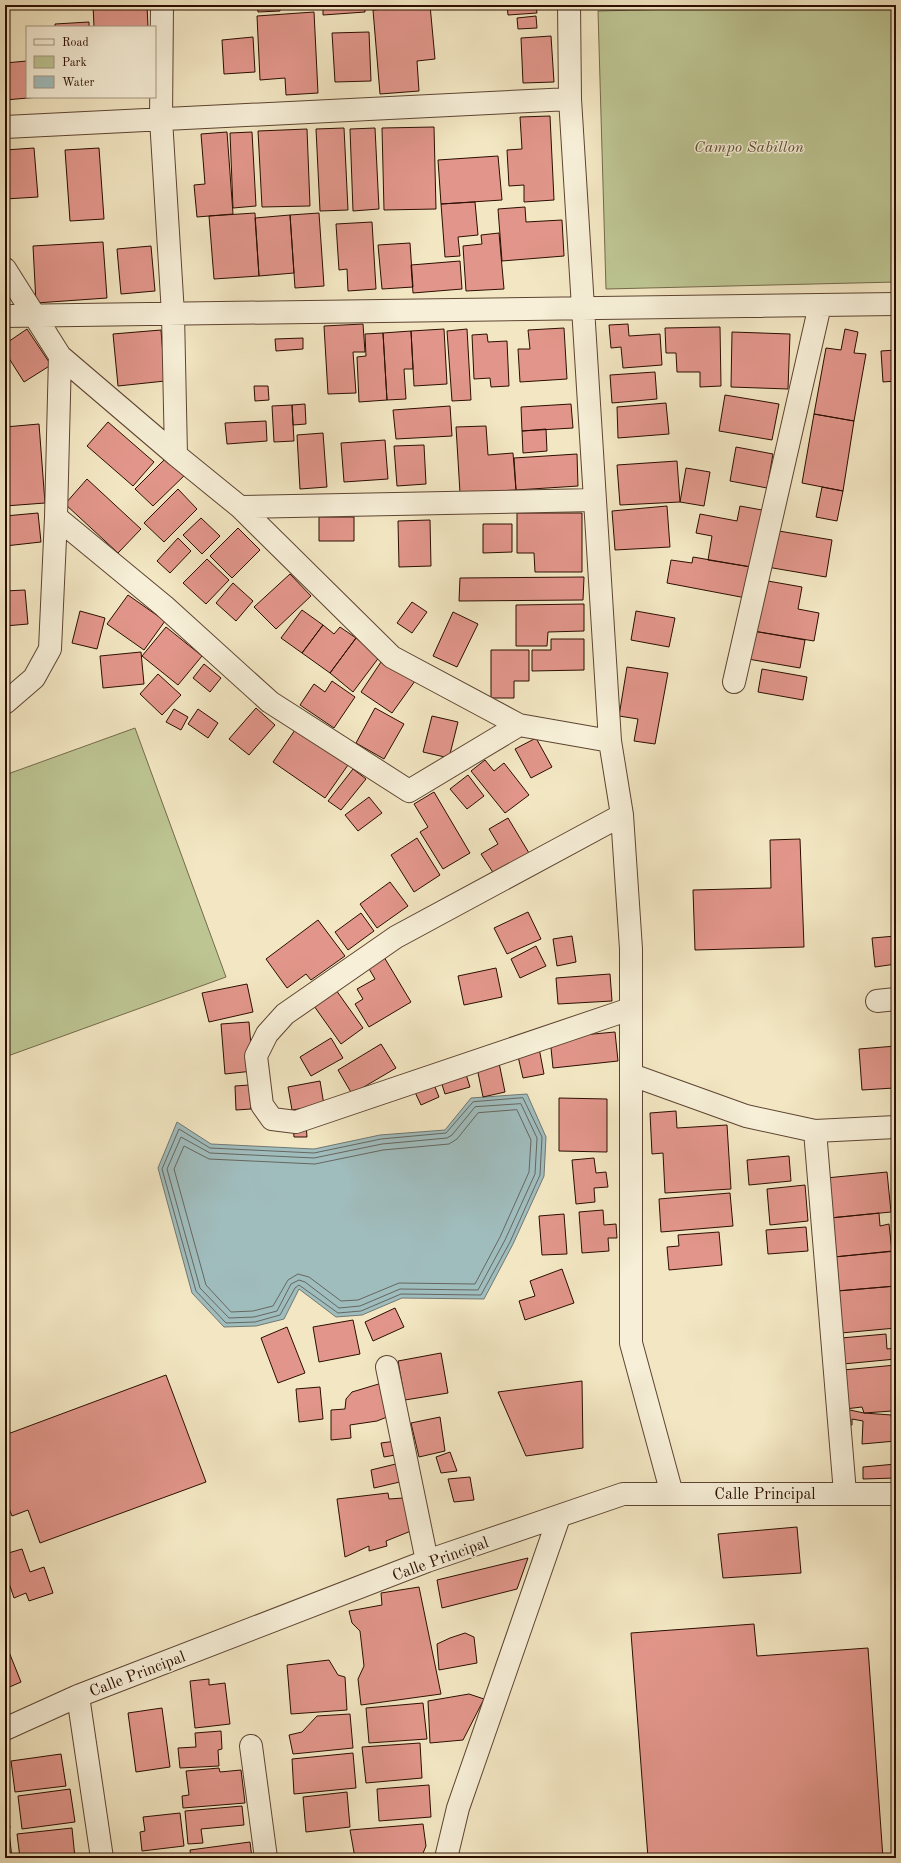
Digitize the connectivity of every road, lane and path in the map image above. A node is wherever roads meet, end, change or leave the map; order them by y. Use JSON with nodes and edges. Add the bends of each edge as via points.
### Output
{"nodes":[{"id":1,"x":162,"y":5,"type":"edge"},
{"id":2,"x":569,"y":5,"type":"edge"},
{"id":3,"x":570,"y":99,"type":"junction"},
{"id":4,"x":160,"y":119,"type":"junction"},
{"id":5,"x":5,"y":127,"type":"edge"},
{"id":6,"x":5,"y":269,"type":"edge"},
{"id":7,"x":896,"y":304,"type":"edge"},
{"id":8,"x":820,"y":305,"type":"junction"},
{"id":9,"x":582,"y":309,"type":"junction"},
{"id":10,"x":174,"y":314,"type":"junction"},
{"id":11,"x":34,"y":315,"type":"junction"},
{"id":12,"x":5,"y":316,"type":"edge"},
{"id":13,"x":60,"y":356,"type":"junction"},
{"id":14,"x":176,"y":455,"type":"junction"},
{"id":15,"x":595,"y":500,"type":"junction"},
{"id":16,"x":240,"y":507,"type":"junction"},
{"id":17,"x":56,"y":517,"type":"junction"},
{"id":18,"x":734,"y":682,"type":"dead end"},
{"id":19,"x":5,"y":704,"type":"edge"},
{"id":20,"x":519,"y":725,"type":"junction"},
{"id":21,"x":610,"y":741,"type":"junction"},
{"id":22,"x":622,"y":815,"type":"junction"},
{"id":23,"x":630,"y":1009,"type":"junction"},
{"id":24,"x":632,"y":1075,"type":"junction"},
{"id":25,"x":896,"y":1127,"type":"edge"},
{"id":26,"x":815,"y":1131,"type":"junction"},
{"id":27,"x":387,"y":1367,"type":"dead end"},
{"id":28,"x":845,"y":1493,"type":"junction"},
{"id":29,"x":672,"y":1494,"type":"junction"},
{"id":30,"x":896,"y":1494,"type":"edge"},
{"id":31,"x":559,"y":1517,"type":"junction"},
{"id":32,"x":427,"y":1561,"type":"junction"},
{"id":33,"x":78,"y":1696,"type":"junction"},
{"id":34,"x":5,"y":1730,"type":"edge"},
{"id":35,"x":251,"y":1746,"type":"dead end"},
{"id":36,"x":102,"y":1858,"type":"edge"},
{"id":37,"x":266,"y":1858,"type":"edge"},
{"id":38,"x":446,"y":1858,"type":"edge"}],
"edges":[{"from":1,"to":4,"type":"street"},
{"from":2,"to":3,"type":"street"},
{"from":3,"to":4,"type":"street"},
{"from":3,"to":9,"type":"street"},
{"from":4,"to":5,"type":"street"},
{"from":4,"to":10,"type":"street"},
{"from":6,"to":11,"type":"street"},
{"from":7,"to":8,"type":"street"},
{"from":8,"to":9,"type":"street"},
{"from":8,"to":18,"type":"street"},
{"from":9,"to":10,"type":"street"},
{"from":9,"to":15,"type":"street"},
{"from":10,"to":11,"type":"street"},
{"from":10,"to":14,"type":"street"},
{"from":11,"to":12,"type":"street"},
{"from":11,"to":13,"type":"street"},
{"from":13,"to":14,"type":"street"},
{"from":13,"to":17,"type":"street"},
{"from":14,"to":16,"type":"street"},
{"from":15,"to":16,"type":"street"},
{"from":15,"to":21,"type":"street"},
{"from":16,"to":20,"type":"street","via":[[392,657]]},
{"from":17,"to":19,"type":"street","via":[[50,649],[34,678]]},
{"from":17,"to":20,"type":"street","via":[[164,606],[270,702],[409,791]]},
{"from":20,"to":21,"type":"street"},
{"from":21,"to":22,"type":"street"},
{"from":22,"to":23,"type":"street","via":[[631,949]]},
{"from":22,"to":23,"type":"street","via":[[396,937],[285,1014],[267,1034],[256,1056],[262,1105],[272,1118],[296,1122]]},
{"from":23,"to":24,"type":"street"},
{"from":24,"to":26,"type":"street","via":[[746,1116]]},
{"from":24,"to":29,"type":"street","via":[[631,1343]]},
{"from":25,"to":26,"type":"street"},
{"from":26,"to":28,"type":"street"},
{"from":27,"to":32,"type":"street"},
{"from":28,"to":29,"type":"street","name":"Calle Principal"},
{"from":28,"to":30,"type":"street","name":"Calle Principal"},
{"from":29,"to":31,"type":"street","name":"Calle Principal","via":[[623,1494]]},
{"from":31,"to":32,"type":"street","name":"Calle Principal"},
{"from":31,"to":38,"type":"street","via":[[458,1808]]},
{"from":32,"to":33,"type":"street","name":"Calle Principal"},
{"from":33,"to":34,"type":"street","name":"Calle Principal"},
{"from":33,"to":36,"type":"street"},
{"from":35,"to":37,"type":"street"}]}
